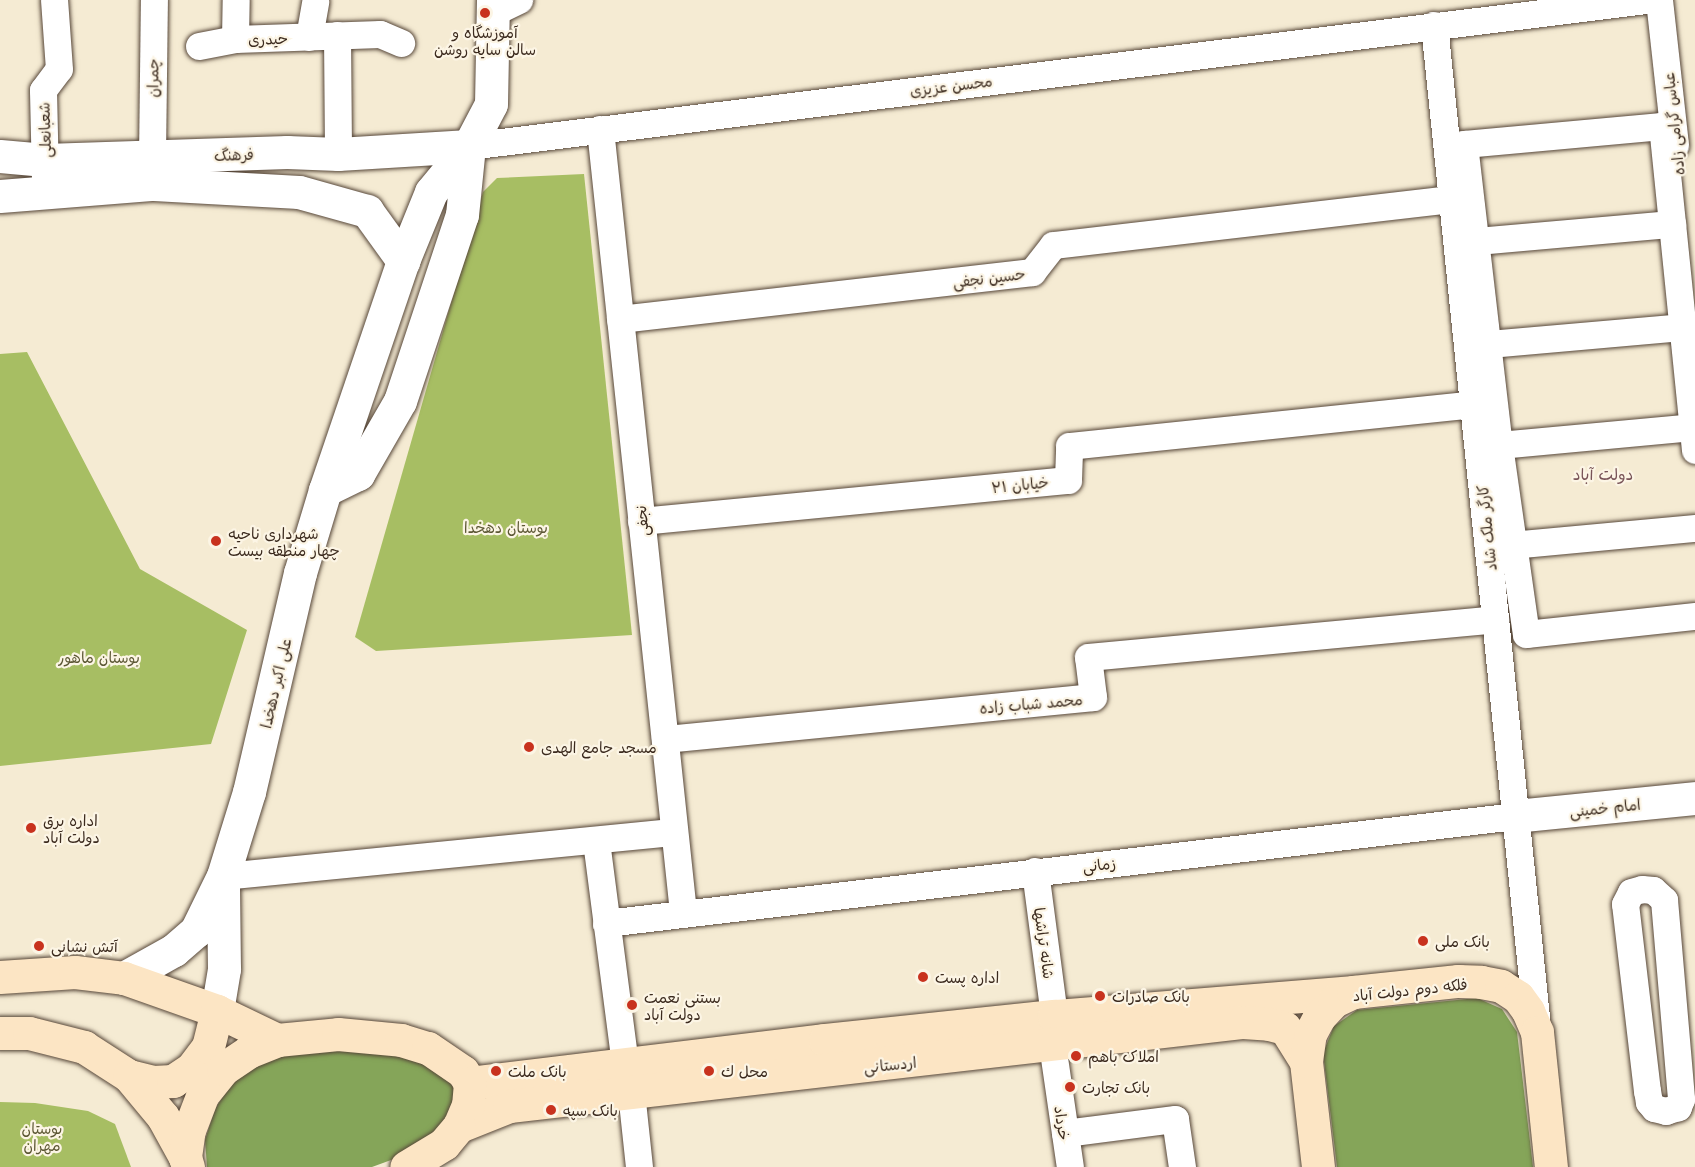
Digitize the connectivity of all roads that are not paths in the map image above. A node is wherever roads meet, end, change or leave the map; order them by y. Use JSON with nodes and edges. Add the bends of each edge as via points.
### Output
{"nodes":[{"id":1,"x":54,"y":0,"type":"edge"},
{"id":2,"x":154,"y":0,"type":"edge"},
{"id":3,"x":236,"y":0,"type":"edge"},
{"id":4,"x":1646,"y":0,"type":"edge"},
{"id":5,"x":1659,"y":0,"type":"edge"},
{"id":6,"x":315,"y":2,"type":"dead end"},
{"id":7,"x":502,"y":4,"type":"edge"},
{"id":8,"x":1434,"y":25,"type":"junction"},
{"id":9,"x":337,"y":35,"type":"junction"},
{"id":10,"x":309,"y":37,"type":"junction"},
{"id":11,"x":235,"y":39,"type":"junction"},
{"id":12,"x":402,"y":42,"type":"dead end"},
{"id":13,"x":200,"y":46,"type":"dead end"},
{"id":14,"x":600,"y":129,"type":"junction"},
{"id":15,"x":469,"y":146,"type":"junction"},
{"id":16,"x":1685,"y":147,"type":"edge"},
{"id":17,"x":338,"y":154,"type":"junction"},
{"id":18,"x":0,"y":156,"type":"edge"},
{"id":19,"x":152,"y":157,"type":"junction"},
{"id":20,"x":45,"y":160,"type":"junction"},
{"id":21,"x":46,"y":193,"type":"junction"},
{"id":22,"x":0,"y":196,"type":"edge"},
{"id":23,"x":1452,"y":199,"type":"junction"},
{"id":24,"x":1672,"y":224,"type":"junction"},
{"id":25,"x":1476,"y":241,"type":"junction"},
{"id":26,"x":403,"y":261,"type":"junction"},
{"id":27,"x":1692,"y":317,"type":"edge"},
{"id":28,"x":620,"y":319,"type":"junction"},
{"id":29,"x":1488,"y":344,"type":"junction"},
{"id":30,"x":1486,"y":423,"type":"junction"},
{"id":31,"x":1694,"y":438,"type":"edge"},
{"id":32,"x":325,"y":490,"type":"junction"},
{"id":33,"x":641,"y":521,"type":"junction"},
{"id":34,"x":1695,"y":528,"type":"edge"},
{"id":35,"x":1511,"y":545,"type":"junction"},
{"id":36,"x":1695,"y":616,"type":"edge"},
{"id":37,"x":1495,"y":619,"type":"junction"},
{"id":38,"x":665,"y":739,"type":"junction"},
{"id":39,"x":1695,"y":798,"type":"edge"},
{"id":40,"x":1515,"y":816,"type":"junction"},
{"id":41,"x":674,"y":832,"type":"junction"},
{"id":42,"x":596,"y":841,"type":"junction"},
{"id":43,"x":1035,"y":871,"type":"junction"},
{"id":44,"x":224,"y":876,"type":"junction"},
{"id":45,"x":683,"y":912,"type":"junction"},
{"id":46,"x":606,"y":923,"type":"junction"},
{"id":47,"x":0,"y":977,"type":"edge"},
{"id":48,"x":124,"y":978,"type":"junction"},
{"id":49,"x":1353,"y":992,"type":"junction"},
{"id":50,"x":217,"y":1011,"type":"junction"},
{"id":51,"x":1053,"y":1030,"type":"junction"},
{"id":52,"x":1537,"y":1032,"type":"junction"},
{"id":53,"x":0,"y":1033,"type":"edge"},
{"id":54,"x":277,"y":1040,"type":"junction"},
{"id":55,"x":1306,"y":1060,"type":"junction"},
{"id":56,"x":129,"y":1076,"type":"junction"},
{"id":57,"x":628,"y":1079,"type":"junction"},
{"id":58,"x":470,"y":1083,"type":"junction"},
{"id":59,"x":1687,"y":1092,"type":"edge"},
{"id":60,"x":459,"y":1126,"type":"junction"},
{"id":61,"x":1065,"y":1133,"type":"junction"},
{"id":62,"x":186,"y":1162,"type":"edge"},
{"id":63,"x":406,"y":1167,"type":"edge"},
{"id":64,"x":639,"y":1167,"type":"edge"},
{"id":65,"x":1070,"y":1167,"type":"edge"},
{"id":66,"x":1182,"y":1167,"type":"edge"},
{"id":67,"x":1318,"y":1167,"type":"edge"},
{"id":68,"x":1551,"y":1167,"type":"edge"}],
"edges":[{"from":1,"to":20,"type":"street","name":"شعبانعلی","via":[[59,69],[43,90]]},
{"from":2,"to":19,"type":"street","name":"چمران"},
{"from":3,"to":11,"type":"street"},
{"from":4,"to":8,"type":"street","name":"محسن عزیزی"},
{"from":5,"to":16,"type":"street","name":"عباس گرامی زاده"},
{"from":6,"to":10,"type":"street"},
{"from":7,"to":15,"type":"street","name":"علی اکبر دهخدا","via":[[491,104]]},
{"from":8,"to":14,"type":"street","name":"محسن عزیزی"},
{"from":8,"to":23,"type":"street","name":"کارگر ملک شاد"},
{"from":9,"to":10,"type":"street","name":"حیدری"},
{"from":9,"to":12,"type":"street","name":"حیدری","via":[[380,34]]},
{"from":9,"to":17,"type":"street"},
{"from":10,"to":11,"type":"street","name":"حیدری"},
{"from":11,"to":13,"type":"street","name":"حیدری"},
{"from":14,"to":15,"type":"street","name":"محسن عزیزی"},
{"from":14,"to":28,"type":"street","name":"نجفی"},
{"from":15,"to":17,"type":"street","name":"فرهنگ"},
{"from":15,"to":26,"type":"street","name":"علی اکبر دهخدا","via":[[431,192]]},
{"from":15,"to":32,"type":"street","name":"علی اکبر دهخدا","via":[[462,214],[400,401],[358,474]]},
{"from":16,"to":27,"type":"street","name":"عباس گرامی زاده"},
{"from":17,"to":19,"type":"street","name":"فرهنگ"},
{"from":18,"to":20,"type":"street","name":"فرهنگ"},
{"from":19,"to":20,"type":"street","name":"فرهنگ"},
{"from":20,"to":21,"type":"street","name":"شعبانعلی"},
{"from":21,"to":22,"type":"street"},
{"from":21,"to":26,"type":"street","via":[[154,184],[299,192],[368,211]]},
{"from":23,"to":28,"type":"street","name":"حسین نجفی","via":[[1053,245],[1032,272]]},
{"from":23,"to":30,"type":"street","name":"کارگر ملک شاد"},
{"from":24,"to":25,"type":"street"},
{"from":24,"to":25,"type":"street","via":[[1662,126],[1464,144]]},
{"from":24,"to":27,"type":"street"},
{"from":25,"to":29,"type":"street"},
{"from":26,"to":32,"type":"street","name":"علی اکبر دهخدا"},
{"from":27,"to":29,"type":"street"},
{"from":27,"to":31,"type":"street"},
{"from":28,"to":33,"type":"street","name":"نجفی"},
{"from":29,"to":30,"type":"street"},
{"from":30,"to":31,"type":"street"},
{"from":30,"to":33,"type":"street","name":"خیابان ۲۱","via":[[1069,446],[1068,480]]},
{"from":30,"to":35,"type":"street"},
{"from":30,"to":37,"type":"street","name":"کارگر ملک شاد"},
{"from":32,"to":44,"type":"street","name":"علی اکبر دهخدا","via":[[300,573],[249,792]]},
{"from":33,"to":38,"type":"street","name":"نجفی"},
{"from":34,"to":35,"type":"street"},
{"from":35,"to":36,"type":"street","via":[[1526,634]]},
{"from":37,"to":38,"type":"street","name":"محمد شباب زاده","via":[[1088,657],[1093,697]]},
{"from":37,"to":40,"type":"street","name":"کارگر ملک شاد"},
{"from":38,"to":41,"type":"street","name":"نجفی"},
{"from":39,"to":40,"type":"street","name":"امام خمینی"},
{"from":40,"to":43,"type":"street","name":"زمانی"},
{"from":40,"to":52,"type":"street","name":"کارگر ملک شاد"},
{"from":41,"to":42,"type":"street"},
{"from":41,"to":45,"type":"street","name":"نجفی"},
{"from":42,"to":44,"type":"street"},
{"from":42,"to":46,"type":"street"},
{"from":43,"to":45,"type":"street","name":"زمانی"},
{"from":43,"to":51,"type":"street","name":"شانه تراشها"},
{"from":44,"to":48,"type":"street","via":[[196,931],[174,950]]},
{"from":44,"to":50,"type":"street","via":[[224,969]]},
{"from":45,"to":46,"type":"street","name":"زمانی"},
{"from":46,"to":57,"type":"street"},
{"from":47,"to":48,"type":"main road","via":[[75,972]]},
{"from":48,"to":50,"type":"main road"},
{"from":49,"to":51,"type":"main road","name":"اردستانی","via":[[1264,999]]},
{"from":49,"to":52,"type":"main road","name":"فلکه دوم دولت آباد","via":[[1458,981],[1501,986],[1518,997]]},
{"from":49,"to":55,"type":"main road","name":"فلکه دوم دولت آباد","via":[[1334,1001],[1319,1017],[1310,1034]]},
{"from":50,"to":54,"type":"main road"},
{"from":50,"to":56,"type":"main road","via":[[208,1047],[192,1068],[173,1081],[153,1082]]},
{"from":51,"to":55,"type":"main road","name":"اردستانی","via":[[1260,1023],[1285,1028]]},
{"from":51,"to":57,"type":"main road","name":"اردستانی","via":[[825,1040]]},
{"from":51,"to":61,"type":"street","name":"خرداد"},
{"from":52,"to":68,"type":"main road","name":"فلکه دوم دولت آباد"},
{"from":53,"to":56,"type":"main road","via":[[29,1033],[84,1047]]},
{"from":54,"to":58,"type":"main road","via":[[338,1034],[402,1040],[447,1059]]},
{"from":54,"to":62,"type":"main road","via":[[248,1052],[224,1069],[203,1094],[189,1130]]},
{"from":55,"to":67,"type":"main road","name":"فلکه دوم دولت آباد"},
{"from":56,"to":62,"type":"main road","via":[[163,1117]]},
{"from":57,"to":58,"type":"main road","name":"اردستانی"},
{"from":57,"to":60,"type":"main road","name":"اردستانی","via":[[509,1106]]},
{"from":57,"to":64,"type":"street"},
{"from":58,"to":60,"type":"main road","via":[[468,1105]]},
{"from":59,"to":59,"type":"street","via":[[1664,900],[1653,890],[1630,892],[1625,904],[1647,1092],[1654,1108],[1666,1111],[1677,1107]]},
{"from":60,"to":63,"type":"main road","via":[[444,1144]]},
{"from":61,"to":65,"type":"street","name":"خرداد"},
{"from":61,"to":66,"type":"street","via":[[1175,1119]]}]}
